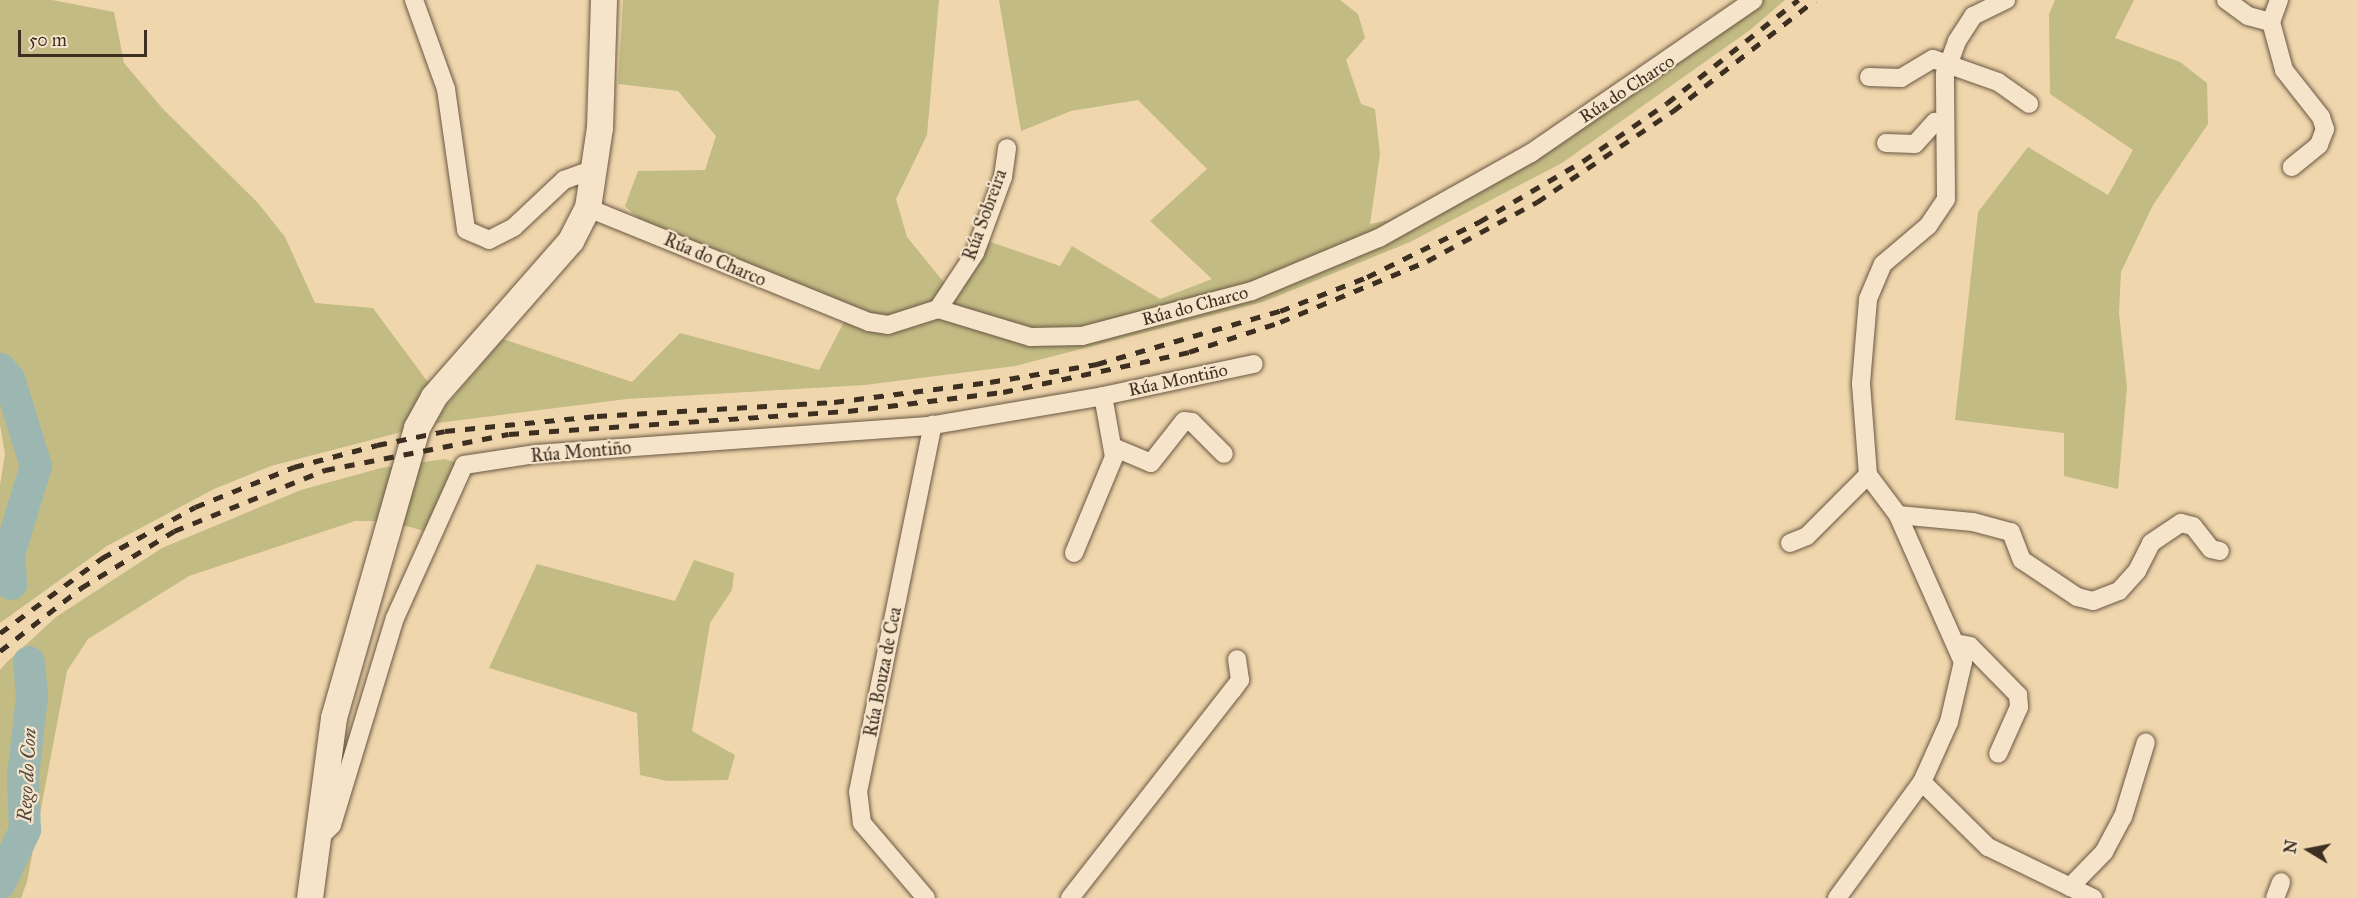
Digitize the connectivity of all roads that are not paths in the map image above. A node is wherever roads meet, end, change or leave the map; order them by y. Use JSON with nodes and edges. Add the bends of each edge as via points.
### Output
{"nodes":[{"id":1,"x":414,"y":0,"type":"edge"},
{"id":2,"x":604,"y":0,"type":"edge"},
{"id":3,"x":1754,"y":0,"type":"edge"},
{"id":4,"x":2006,"y":0,"type":"edge"},
{"id":5,"x":2226,"y":0,"type":"edge"},
{"id":6,"x":2279,"y":0,"type":"edge"},
{"id":7,"x":1978,"y":6,"type":"edge"},
{"id":8,"x":2271,"y":22,"type":"junction"},
{"id":9,"x":1948,"y":64,"type":"junction"},
{"id":10,"x":1869,"y":77,"type":"dead end"},
{"id":11,"x":2029,"y":104,"type":"dead end"},
{"id":12,"x":1945,"y":123,"type":"junction"},
{"id":13,"x":1886,"y":143,"type":"dead end"},
{"id":14,"x":1006,"y":148,"type":"dead end"},
{"id":15,"x":2292,"y":167,"type":"dead end"},
{"id":16,"x":596,"y":169,"type":"junction"},
{"id":17,"x":588,"y":208,"type":"junction"},
{"id":18,"x":938,"y":309,"type":"junction"},
{"id":19,"x":1254,"y":364,"type":"dead end"},
{"id":20,"x":1102,"y":396,"type":"junction"},
{"id":21,"x":933,"y":425,"type":"junction"},
{"id":22,"x":1113,"y":447,"type":"junction"},
{"id":23,"x":1224,"y":454,"type":"dead end"},
{"id":24,"x":1868,"y":475,"type":"junction"},
{"id":25,"x":1898,"y":515,"type":"junction"},
{"id":26,"x":1790,"y":543,"type":"dead end"},
{"id":27,"x":2220,"y":551,"type":"dead end"},
{"id":28,"x":1074,"y":553,"type":"dead end"},
{"id":29,"x":1956,"y":643,"type":"junction"},
{"id":30,"x":1237,"y":659,"type":"dead end"},
{"id":31,"x":2146,"y":742,"type":"dead end"},
{"id":32,"x":1998,"y":754,"type":"dead end"},
{"id":33,"x":1922,"y":782,"type":"junction"},
{"id":34,"x":315,"y":842,"type":"junction"},
{"id":35,"x":2070,"y":887,"type":"junction"},
{"id":36,"x":310,"y":898,"type":"edge"},
{"id":37,"x":926,"y":898,"type":"edge"},
{"id":38,"x":1070,"y":898,"type":"edge"},
{"id":39,"x":1837,"y":898,"type":"edge"},
{"id":40,"x":2093,"y":898,"type":"edge"}],
"edges":[{"from":1,"to":16,"type":"street","via":[[446,89],[466,230],[489,240],[514,227],[564,180]]},
{"from":2,"to":16,"type":"main road"},
{"from":3,"to":18,"type":"street","name":"Rúa do Charco","via":[[1531,153],[1379,238],[1252,291],[1082,336],[1051,339],[1031,338]]},
{"from":4,"to":7,"type":"street"},
{"from":5,"to":8,"type":"street","via":[[2248,16]]},
{"from":6,"to":8,"type":"street"},
{"from":7,"to":9,"type":"street"},
{"from":8,"to":15,"type":"street","via":[[2284,70],[2321,117],[2325,129],[2319,145]]},
{"from":9,"to":10,"type":"street","via":[[1933,59],[1901,78]]},
{"from":9,"to":11,"type":"street","via":[[1998,82]]},
{"from":9,"to":12,"type":"street"},
{"from":12,"to":13,"type":"street","via":[[1935,122],[1915,144]]},
{"from":12,"to":24,"type":"street","via":[[1946,199],[1928,226],[1883,264],[1868,299],[1862,383]]},
{"from":14,"to":18,"type":"street","name":"Rúa Sobreira","via":[[1003,177],[975,253]]},
{"from":16,"to":17,"type":"main road"},
{"from":17,"to":18,"type":"street","name":"Rúa do Charco","via":[[869,322],[888,325]]},
{"from":17,"to":34,"type":"main road","via":[[571,241],[434,397],[417,428],[334,718]]},
{"from":19,"to":20,"type":"street","name":"Rúa Montiño"},
{"from":20,"to":21,"type":"street","name":"Rúa Montiño"},
{"from":20,"to":22,"type":"street","name":"Rúa Montiño"},
{"from":21,"to":34,"type":"street","name":"Rúa Montiño","via":[[537,454],[464,465],[395,618],[332,825]]},
{"from":21,"to":37,"type":"street","name":"Rúa Bouza de Cea","via":[[858,792],[862,823]]},
{"from":22,"to":23,"type":"street","via":[[1151,463],[1184,421],[1192,422]]},
{"from":22,"to":28,"type":"street","name":"Rúa Montiño","via":[[1108,479]]},
{"from":24,"to":25,"type":"street"},
{"from":24,"to":26,"type":"street","via":[[1806,536]]},
{"from":25,"to":27,"type":"street","via":[[1973,522],[2011,532],[2022,560],[2077,597],[2093,601],[2119,591],[2151,543],[2181,523],[2193,526],[2211,549]]},
{"from":25,"to":29,"type":"street"},
{"from":29,"to":32,"type":"street","via":[[1970,646],[2018,695],[2019,707]]},
{"from":29,"to":33,"type":"street","via":[[1963,662],[1949,722]]},
{"from":30,"to":38,"type":"street","via":[[1240,680]]},
{"from":31,"to":35,"type":"street","via":[[2123,817],[2104,852]]},
{"from":33,"to":35,"type":"street","via":[[1988,847]]},
{"from":33,"to":39,"type":"street"},
{"from":34,"to":36,"type":"main road"},
{"from":35,"to":40,"type":"street"}]}
